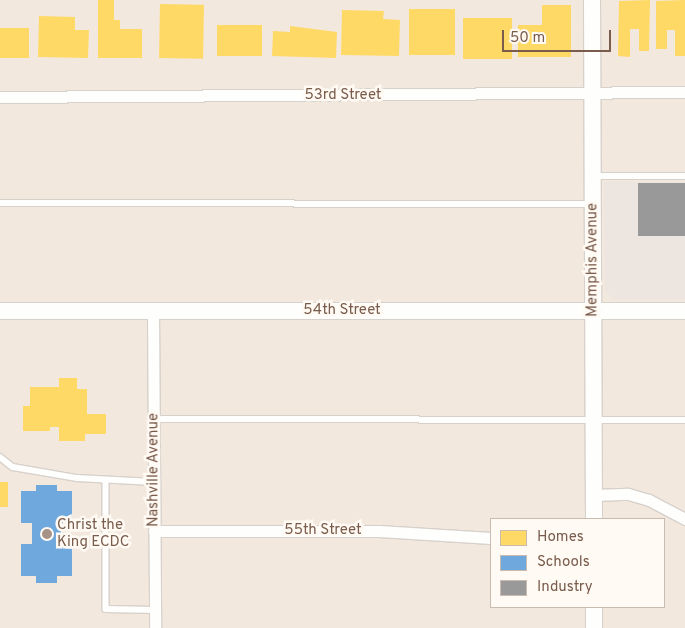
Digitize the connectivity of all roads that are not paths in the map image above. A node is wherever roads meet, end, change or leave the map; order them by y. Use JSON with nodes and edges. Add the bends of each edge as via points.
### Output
{"nodes":[{"id":1,"x":592,"y":0,"type":"edge"},
{"id":2,"x":685,"y":92,"type":"edge"},
{"id":3,"x":592,"y":95,"type":"junction"},
{"id":4,"x":0,"y":97,"type":"edge"},
{"id":5,"x":593,"y":176,"type":"junction"},
{"id":6,"x":685,"y":176,"type":"edge"},
{"id":7,"x":0,"y":203,"type":"edge"},
{"id":8,"x":593,"y":204,"type":"junction"},
{"id":9,"x":153,"y":311,"type":"junction"},
{"id":10,"x":594,"y":311,"type":"junction"},
{"id":11,"x":685,"y":311,"type":"edge"},
{"id":12,"x":0,"y":312,"type":"edge"},
{"id":13,"x":154,"y":419,"type":"junction"},
{"id":14,"x":594,"y":420,"type":"junction"},
{"id":15,"x":685,"y":420,"type":"edge"},
{"id":16,"x":0,"y":456,"type":"edge"},
{"id":17,"x":106,"y":480,"type":"junction"},
{"id":18,"x":154,"y":482,"type":"junction"},
{"id":19,"x":594,"y":495,"type":"junction"},
{"id":20,"x":594,"y":518,"type":"edge"},
{"id":21,"x":685,"y":519,"type":"edge"},
{"id":22,"x":154,"y":531,"type":"junction"},
{"id":23,"x":490,"y":538,"type":"edge"},
{"id":24,"x":594,"y":608,"type":"edge"},
{"id":25,"x":155,"y":610,"type":"junction"},
{"id":26,"x":155,"y":628,"type":"edge"},
{"id":27,"x":594,"y":628,"type":"edge"}],
"edges":[{"from":1,"to":3,"type":"street","name":"Memphis Avenue"},
{"from":2,"to":3,"type":"street","name":"53rd Street"},
{"from":3,"to":4,"type":"street","name":"53rd Street"},
{"from":3,"to":5,"type":"street","name":"Memphis Avenue"},
{"from":5,"to":6,"type":"lane"},
{"from":5,"to":8,"type":"street","name":"Memphis Avenue"},
{"from":7,"to":8,"type":"lane"},
{"from":8,"to":10,"type":"street","name":"Memphis Avenue"},
{"from":9,"to":10,"type":"street","name":"54th Street"},
{"from":9,"to":12,"type":"street","name":"54th Street"},
{"from":9,"to":13,"type":"street","name":"Nashville Avenue"},
{"from":10,"to":11,"type":"street","name":"54th Street"},
{"from":10,"to":14,"type":"street","name":"Memphis Avenue"},
{"from":13,"to":14,"type":"lane"},
{"from":13,"to":18,"type":"street","name":"Nashville Avenue"},
{"from":14,"to":15,"type":"lane"},
{"from":14,"to":19,"type":"street","name":"Memphis Avenue"},
{"from":16,"to":17,"type":"lane","via":[[14,467]]},
{"from":17,"to":18,"type":"lane"},
{"from":17,"to":25,"type":"lane","via":[[106,609]]},
{"from":18,"to":22,"type":"street","name":"Nashville Avenue"},
{"from":19,"to":20,"type":"street","name":"Memphis Avenue"},
{"from":19,"to":21,"type":"street","via":[[628,494],[649,500]]},
{"from":22,"to":23,"type":"street","name":"55th Street","via":[[379,531]]},
{"from":22,"to":25,"type":"street","name":"Nashville Avenue"},
{"from":24,"to":27,"type":"street"},
{"from":25,"to":26,"type":"street","name":"Nashville Avenue"}]}
